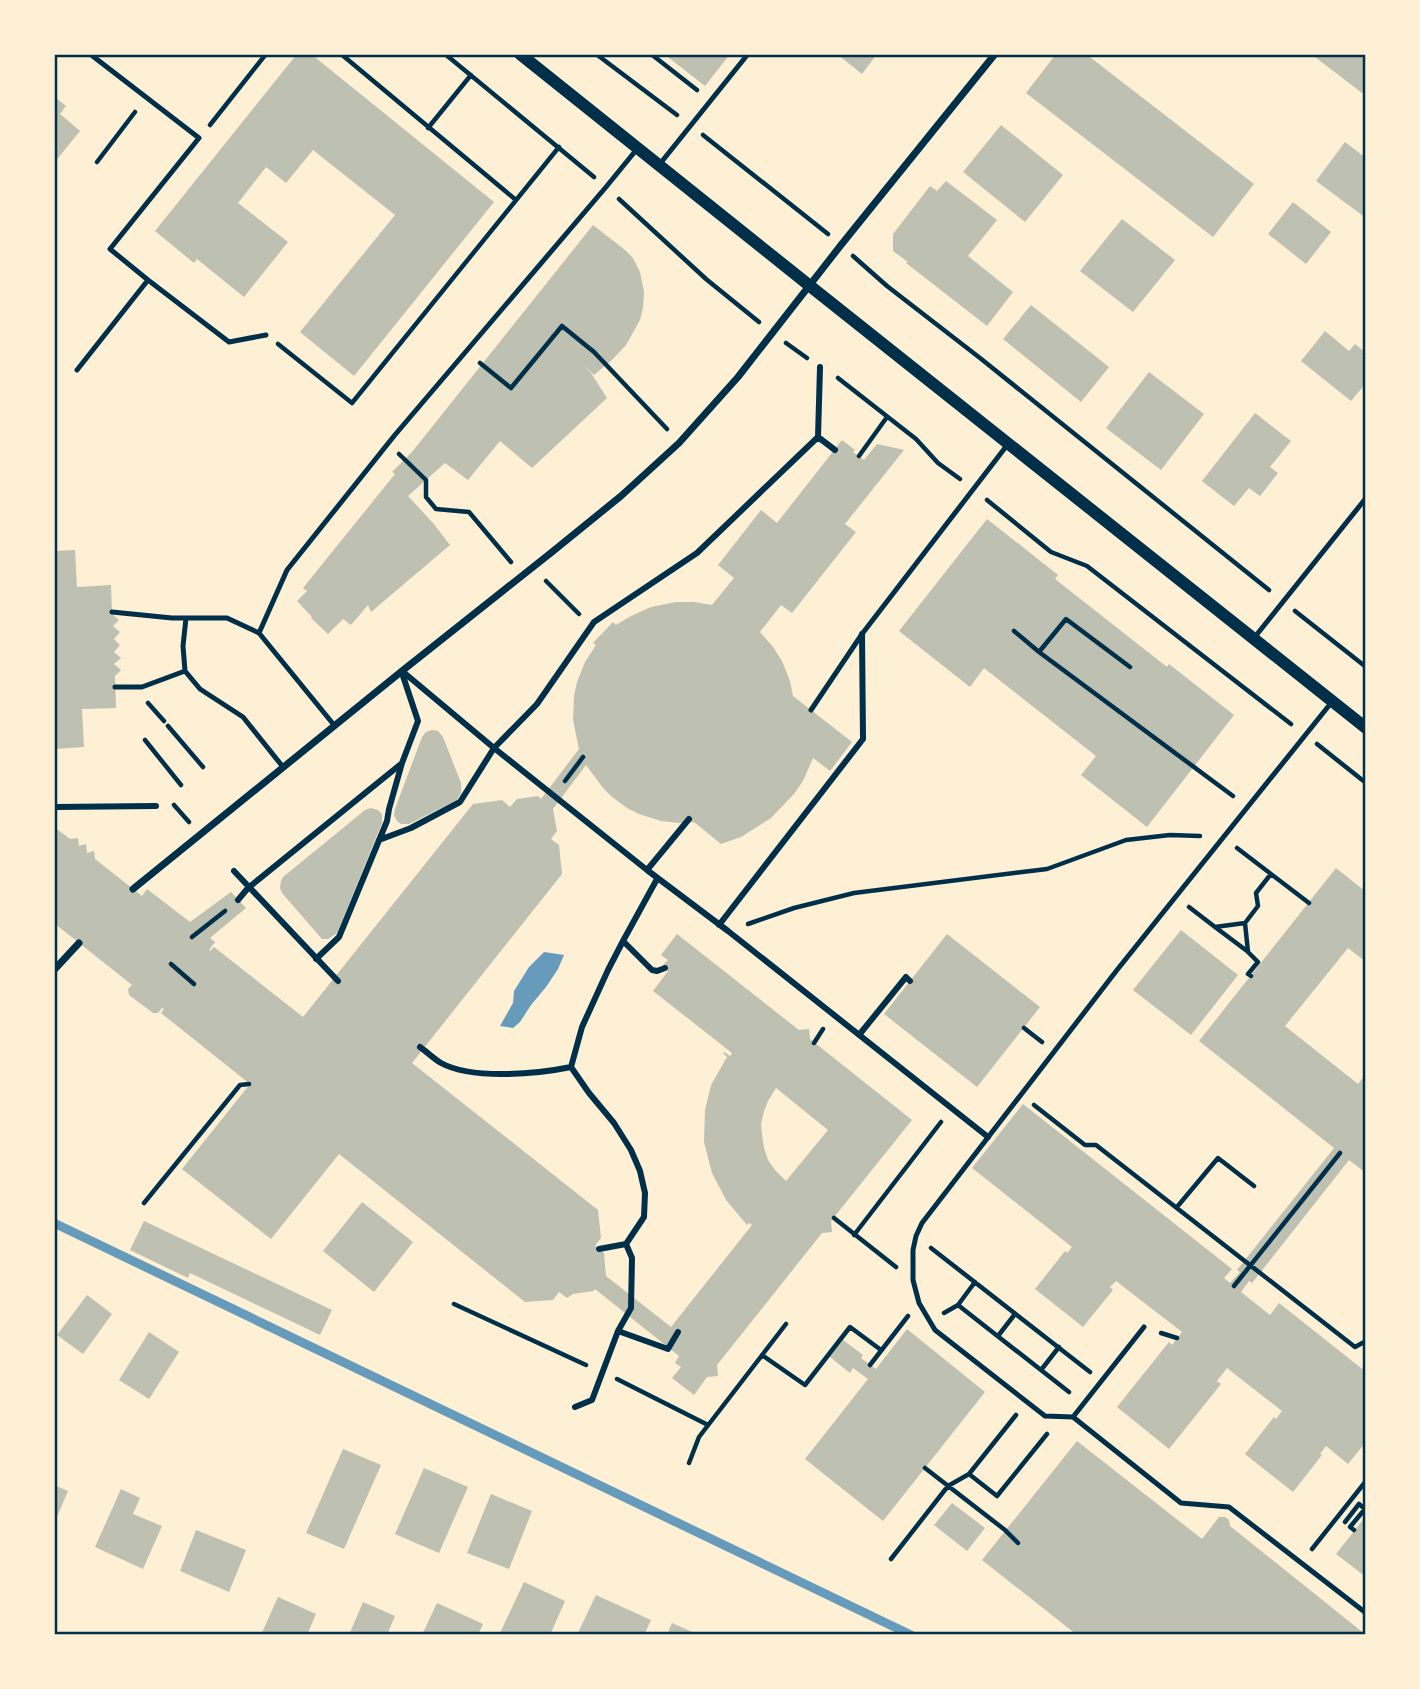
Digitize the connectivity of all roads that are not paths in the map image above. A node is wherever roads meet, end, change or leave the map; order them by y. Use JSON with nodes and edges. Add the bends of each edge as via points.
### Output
{"nodes":[{"id":1,"x":90,"y":54,"type":"edge"},
{"id":2,"x":520,"y":54,"type":"edge"},
{"id":3,"x":748,"y":54,"type":"edge"},
{"id":4,"x":995,"y":54,"type":"edge"},
{"id":5,"x":638,"y":148,"type":"junction"},
{"id":6,"x":659,"y":165,"type":"junction"},
{"id":7,"x":148,"y":280,"type":"junction"},
{"id":8,"x":810,"y":286,"type":"junction"},
{"id":9,"x":266,"y":335,"type":"road end"},
{"id":10,"x":820,"y":367,"type":"road end"},
{"id":11,"x":77,"y":370,"type":"dead end"},
{"id":12,"x":818,"y":437,"type":"junction"},
{"id":13,"x":1008,"y":444,"type":"junction"},
{"id":14,"x":835,"y":450,"type":"dead end"},
{"id":15,"x":1366,"y":498,"type":"edge"},
{"id":16,"x":112,"y":612,"type":"dead end"},
{"id":17,"x":186,"y":618,"type":"junction"},
{"id":18,"x":259,"y":633,"type":"junction"},
{"id":19,"x":862,"y":634,"type":"junction"},
{"id":20,"x":1254,"y":639,"type":"junction"},
{"id":21,"x":185,"y":671,"type":"junction"},
{"id":22,"x":402,"y":671,"type":"junction"},
{"id":23,"x":115,"y":687,"type":"dead end"},
{"id":24,"x":1332,"y":701,"type":"junction"},
{"id":25,"x":811,"y":710,"type":"dead end"},
{"id":26,"x":334,"y":725,"type":"junction"},
{"id":27,"x":1366,"y":728,"type":"edge"},
{"id":28,"x":494,"y":748,"type":"junction"},
{"id":29,"x":402,"y":763,"type":"junction"},
{"id":30,"x":283,"y":767,"type":"junction"},
{"id":31,"x":156,"y":806,"type":"dead end"},
{"id":32,"x":54,"y":807,"type":"edge"},
{"id":33,"x":689,"y":819,"type":"dead end"},
{"id":34,"x":379,"y":840,"type":"junction"},
{"id":35,"x":647,"y":870,"type":"junction"},
{"id":36,"x":234,"y":872,"type":"dead end"},
{"id":37,"x":657,"y":879,"type":"junction"},
{"id":38,"x":248,"y":888,"type":"junction"},
{"id":39,"x":133,"y":889,"type":"dead end"},
{"id":40,"x":239,"y":900,"type":"road end"},
{"id":41,"x":719,"y":925,"type":"junction"},
{"id":42,"x":623,"y":941,"type":"junction"},
{"id":43,"x":79,"y":943,"type":"dead end"},
{"id":44,"x":316,"y":959,"type":"junction"},
{"id":45,"x":665,"y":968,"type":"dead end"},
{"id":46,"x":54,"y":970,"type":"edge"},
{"id":47,"x":338,"y":981,"type":"dead end"},
{"id":48,"x":910,"y":981,"type":"dead end"},
{"id":49,"x":859,"y":1035,"type":"junction"},
{"id":50,"x":419,"y":1046,"type":"dead end"},
{"id":51,"x":571,"y":1067,"type":"junction"},
{"id":52,"x":988,"y":1137,"type":"junction"},
{"id":53,"x":626,"y":1244,"type":"junction"},
{"id":54,"x":599,"y":1249,"type":"dead end"},
{"id":55,"x":1144,"y":1327,"type":"dead end"},
{"id":56,"x":618,"y":1331,"type":"junction"},
{"id":57,"x":678,"y":1332,"type":"dead end"},
{"id":58,"x":575,"y":1408,"type":"dead end"},
{"id":59,"x":1073,"y":1417,"type":"junction"},
{"id":60,"x":1366,"y":1613,"type":"edge"}],
"edges":[{"from":1,"to":7,"type":"lane","via":[[199,138],[110,249]]},
{"from":2,"to":5,"type":"street"},
{"from":3,"to":6,"type":"lane"},
{"from":4,"to":8,"type":"street"},
{"from":5,"to":6,"type":"street"},
{"from":5,"to":18,"type":"lane","via":[[287,570]]},
{"from":6,"to":8,"type":"street"},
{"from":7,"to":9,"type":"lane","via":[[229,342]]},
{"from":7,"to":11,"type":"lane"},
{"from":8,"to":13,"type":"street"},
{"from":8,"to":22,"type":"street","via":[[680,443],[621,496]]},
{"from":10,"to":12,"type":"street"},
{"from":12,"to":14,"type":"street"},
{"from":12,"to":28,"type":"street","via":[[697,553],[594,622],[537,704]]},
{"from":13,"to":19,"type":"lane"},
{"from":13,"to":20,"type":"street"},
{"from":15,"to":20,"type":"lane"},
{"from":16,"to":17,"type":"lane"},
{"from":17,"to":18,"type":"lane","via":[[227,618]]},
{"from":17,"to":21,"type":"lane"},
{"from":18,"to":26,"type":"lane"},
{"from":19,"to":25,"type":"lane"},
{"from":19,"to":41,"type":"street","via":[[863,739]]},
{"from":20,"to":24,"type":"street"},
{"from":21,"to":23,"type":"lane","via":[[142,687]]},
{"from":21,"to":30,"type":"lane","via":[[200,689],[243,717]]},
{"from":22,"to":26,"type":"street"},
{"from":22,"to":28,"type":"street"},
{"from":22,"to":29,"type":"street","via":[[418,721]]},
{"from":24,"to":27,"type":"street"},
{"from":24,"to":52,"type":"lane"},
{"from":26,"to":30,"type":"street"},
{"from":28,"to":34,"type":"street","via":[[460,802]]},
{"from":28,"to":35,"type":"street"},
{"from":29,"to":34,"type":"street"},
{"from":29,"to":38,"type":"street"},
{"from":30,"to":39,"type":"street"},
{"from":31,"to":32,"type":"street"},
{"from":33,"to":35,"type":"street"},
{"from":34,"to":44,"type":"street","via":[[338,937]]},
{"from":35,"to":37,"type":"street"},
{"from":36,"to":38,"type":"street"},
{"from":37,"to":41,"type":"street"},
{"from":37,"to":42,"type":"street"},
{"from":38,"to":40,"type":"street"},
{"from":38,"to":44,"type":"street"},
{"from":41,"to":49,"type":"street"},
{"from":42,"to":45,"type":"street","via":[[652,970]]},
{"from":42,"to":51,"type":"street","via":[[582,1027]]},
{"from":43,"to":46,"type":"street"},
{"from":44,"to":47,"type":"street"},
{"from":48,"to":49,"type":"street","via":[[906,977]]},
{"from":49,"to":52,"type":"street"},
{"from":50,"to":51,"type":"street","via":[[442,1063],[471,1073]]},
{"from":51,"to":53,"type":"street","via":[[614,1123],[640,1171],[644,1217]]},
{"from":52,"to":59,"type":"lane","via":[[916,1236],[913,1280],[919,1303],[935,1330],[1026,1402],[1045,1416]]},
{"from":53,"to":54,"type":"street"},
{"from":53,"to":56,"type":"street","via":[[632,1258],[631,1308]]},
{"from":55,"to":59,"type":"lane"},
{"from":56,"to":57,"type":"street","via":[[668,1349]]},
{"from":56,"to":58,"type":"street","via":[[592,1400]]},
{"from":59,"to":60,"type":"lane","via":[[1181,1503],[1230,1507]]}]}
